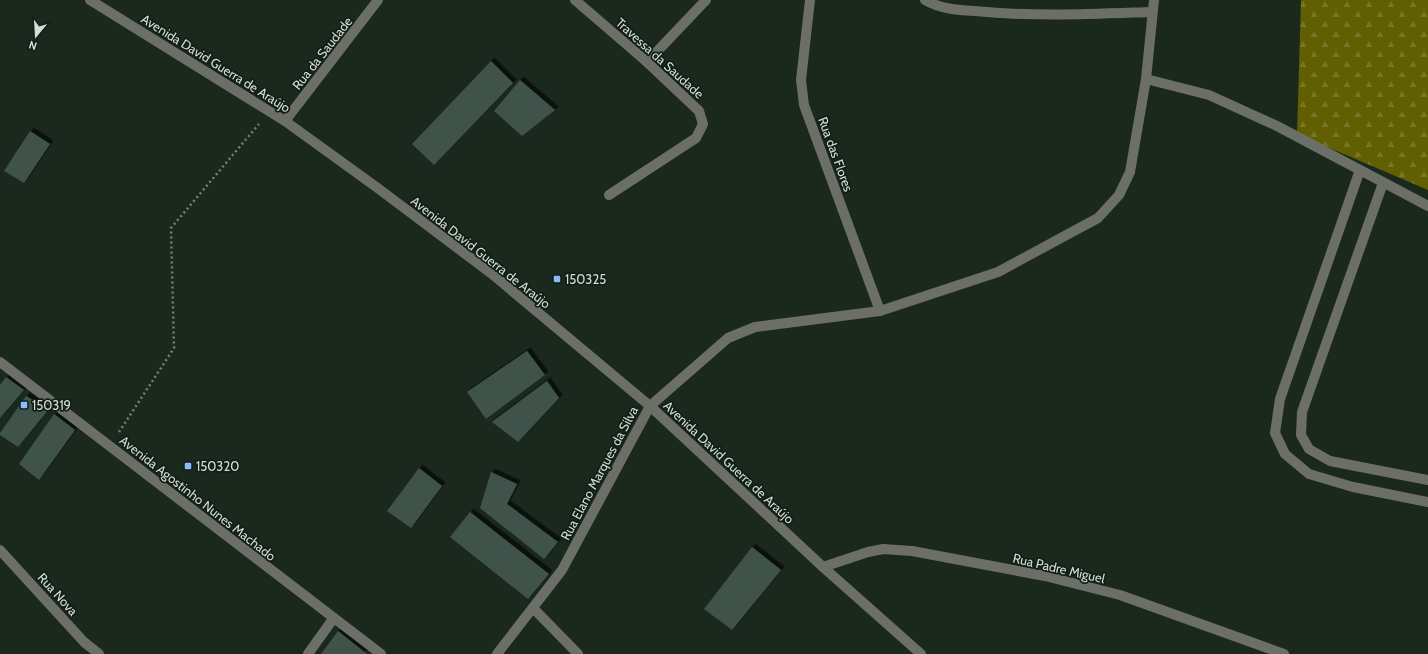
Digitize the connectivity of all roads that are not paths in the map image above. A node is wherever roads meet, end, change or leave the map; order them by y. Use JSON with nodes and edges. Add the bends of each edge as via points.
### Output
{"nodes":[{"id":1,"x":90,"y":0,"type":"edge"},
{"id":2,"x":378,"y":0,"type":"edge"},
{"id":3,"x":575,"y":0,"type":"edge"},
{"id":4,"x":706,"y":0,"type":"edge"},
{"id":5,"x":810,"y":0,"type":"edge"},
{"id":6,"x":925,"y":0,"type":"edge"},
{"id":7,"x":1154,"y":0,"type":"edge"},
{"id":8,"x":1152,"y":12,"type":"junction"},
{"id":9,"x":647,"y":62,"type":"junction"},
{"id":10,"x":1146,"y":79,"type":"junction"},
{"id":11,"x":286,"y":121,"type":"junction"},
{"id":12,"x":1360,"y":170,"type":"junction"},
{"id":13,"x":1383,"y":182,"type":"junction"},
{"id":14,"x":609,"y":195,"type":"dead end"},
{"id":15,"x":1428,"y":206,"type":"edge"},
{"id":16,"x":880,"y":311,"type":"junction"},
{"id":17,"x":0,"y":362,"type":"edge"},
{"id":18,"x":650,"y":406,"type":"junction"},
{"id":19,"x":1428,"y":480,"type":"edge"},
{"id":20,"x":1428,"y":502,"type":"edge"},
{"id":21,"x":0,"y":550,"type":"edge"},
{"id":22,"x":823,"y":567,"type":"junction"},
{"id":23,"x":533,"y":608,"type":"junction"},
{"id":24,"x":333,"y":618,"type":"junction"},
{"id":25,"x":99,"y":654,"type":"edge"},
{"id":26,"x":308,"y":654,"type":"edge"},
{"id":27,"x":381,"y":654,"type":"edge"},
{"id":28,"x":496,"y":654,"type":"edge"},
{"id":29,"x":578,"y":654,"type":"edge"},
{"id":30,"x":921,"y":654,"type":"edge"},
{"id":31,"x":1284,"y":654,"type":"edge"}],
"edges":[{"from":1,"to":11,"type":"street","name":"Avenida David Guerra de Araújo"},
{"from":2,"to":11,"type":"street","name":"Rua da Saudade"},
{"from":3,"to":9,"type":"street","name":"Travessa da Saudade"},
{"from":4,"to":9,"type":"street"},
{"from":5,"to":16,"type":"street","name":"Rua das Flores","via":[[801,80],[804,105]]},
{"from":6,"to":8,"type":"street","via":[[947,8],[999,14]]},
{"from":7,"to":8,"type":"street","name":"Rua Elano Marques da Silva"},
{"from":8,"to":10,"type":"street","name":"Rua Elano Marques da Silva"},
{"from":9,"to":14,"type":"street","name":"Travessa da Saudade","via":[[699,111],[703,124],[696,138]]},
{"from":10,"to":12,"type":"street","via":[[1209,95],[1277,126]]},
{"from":10,"to":16,"type":"street","name":"Rua Elano Marques da Silva","via":[[1130,172],[1119,195],[1098,218],[998,272]]},
{"from":11,"to":18,"type":"street","name":"Avenida David Guerra de Araújo","via":[[492,274]]},
{"from":12,"to":13,"type":"street"},
{"from":12,"to":20,"type":"street","via":[[1280,399],[1275,433],[1285,454],[1309,474],[1353,487]]},
{"from":13,"to":15,"type":"street"},
{"from":13,"to":19,"type":"street","via":[[1302,412],[1301,435],[1309,449],[1330,461]]},
{"from":16,"to":18,"type":"street","name":"Rua Elano Marques da Silva","via":[[755,327],[728,338]]},
{"from":17,"to":24,"type":"street","name":"Avenida Agostinho Nunes Machado"},
{"from":18,"to":22,"type":"street","name":"Avenida David Guerra de Araújo"},
{"from":18,"to":23,"type":"street","name":"Rua Elano Marques da Silva","via":[[562,570]]},
{"from":21,"to":25,"type":"street","name":"Rua Nova","via":[[84,642]]},
{"from":22,"to":30,"type":"street","name":"Avenida David Guerra de Araújo"},
{"from":22,"to":31,"type":"street","name":"Rua Padre Miguel","via":[[883,549],[912,550],[1045,576],[1120,596]]},
{"from":23,"to":28,"type":"street","name":"Rua Elano Marques da Silva"},
{"from":23,"to":29,"type":"street"},
{"from":24,"to":26,"type":"street"},
{"from":24,"to":27,"type":"street","name":"Avenida Agostinho Nunes Machado"}]}
